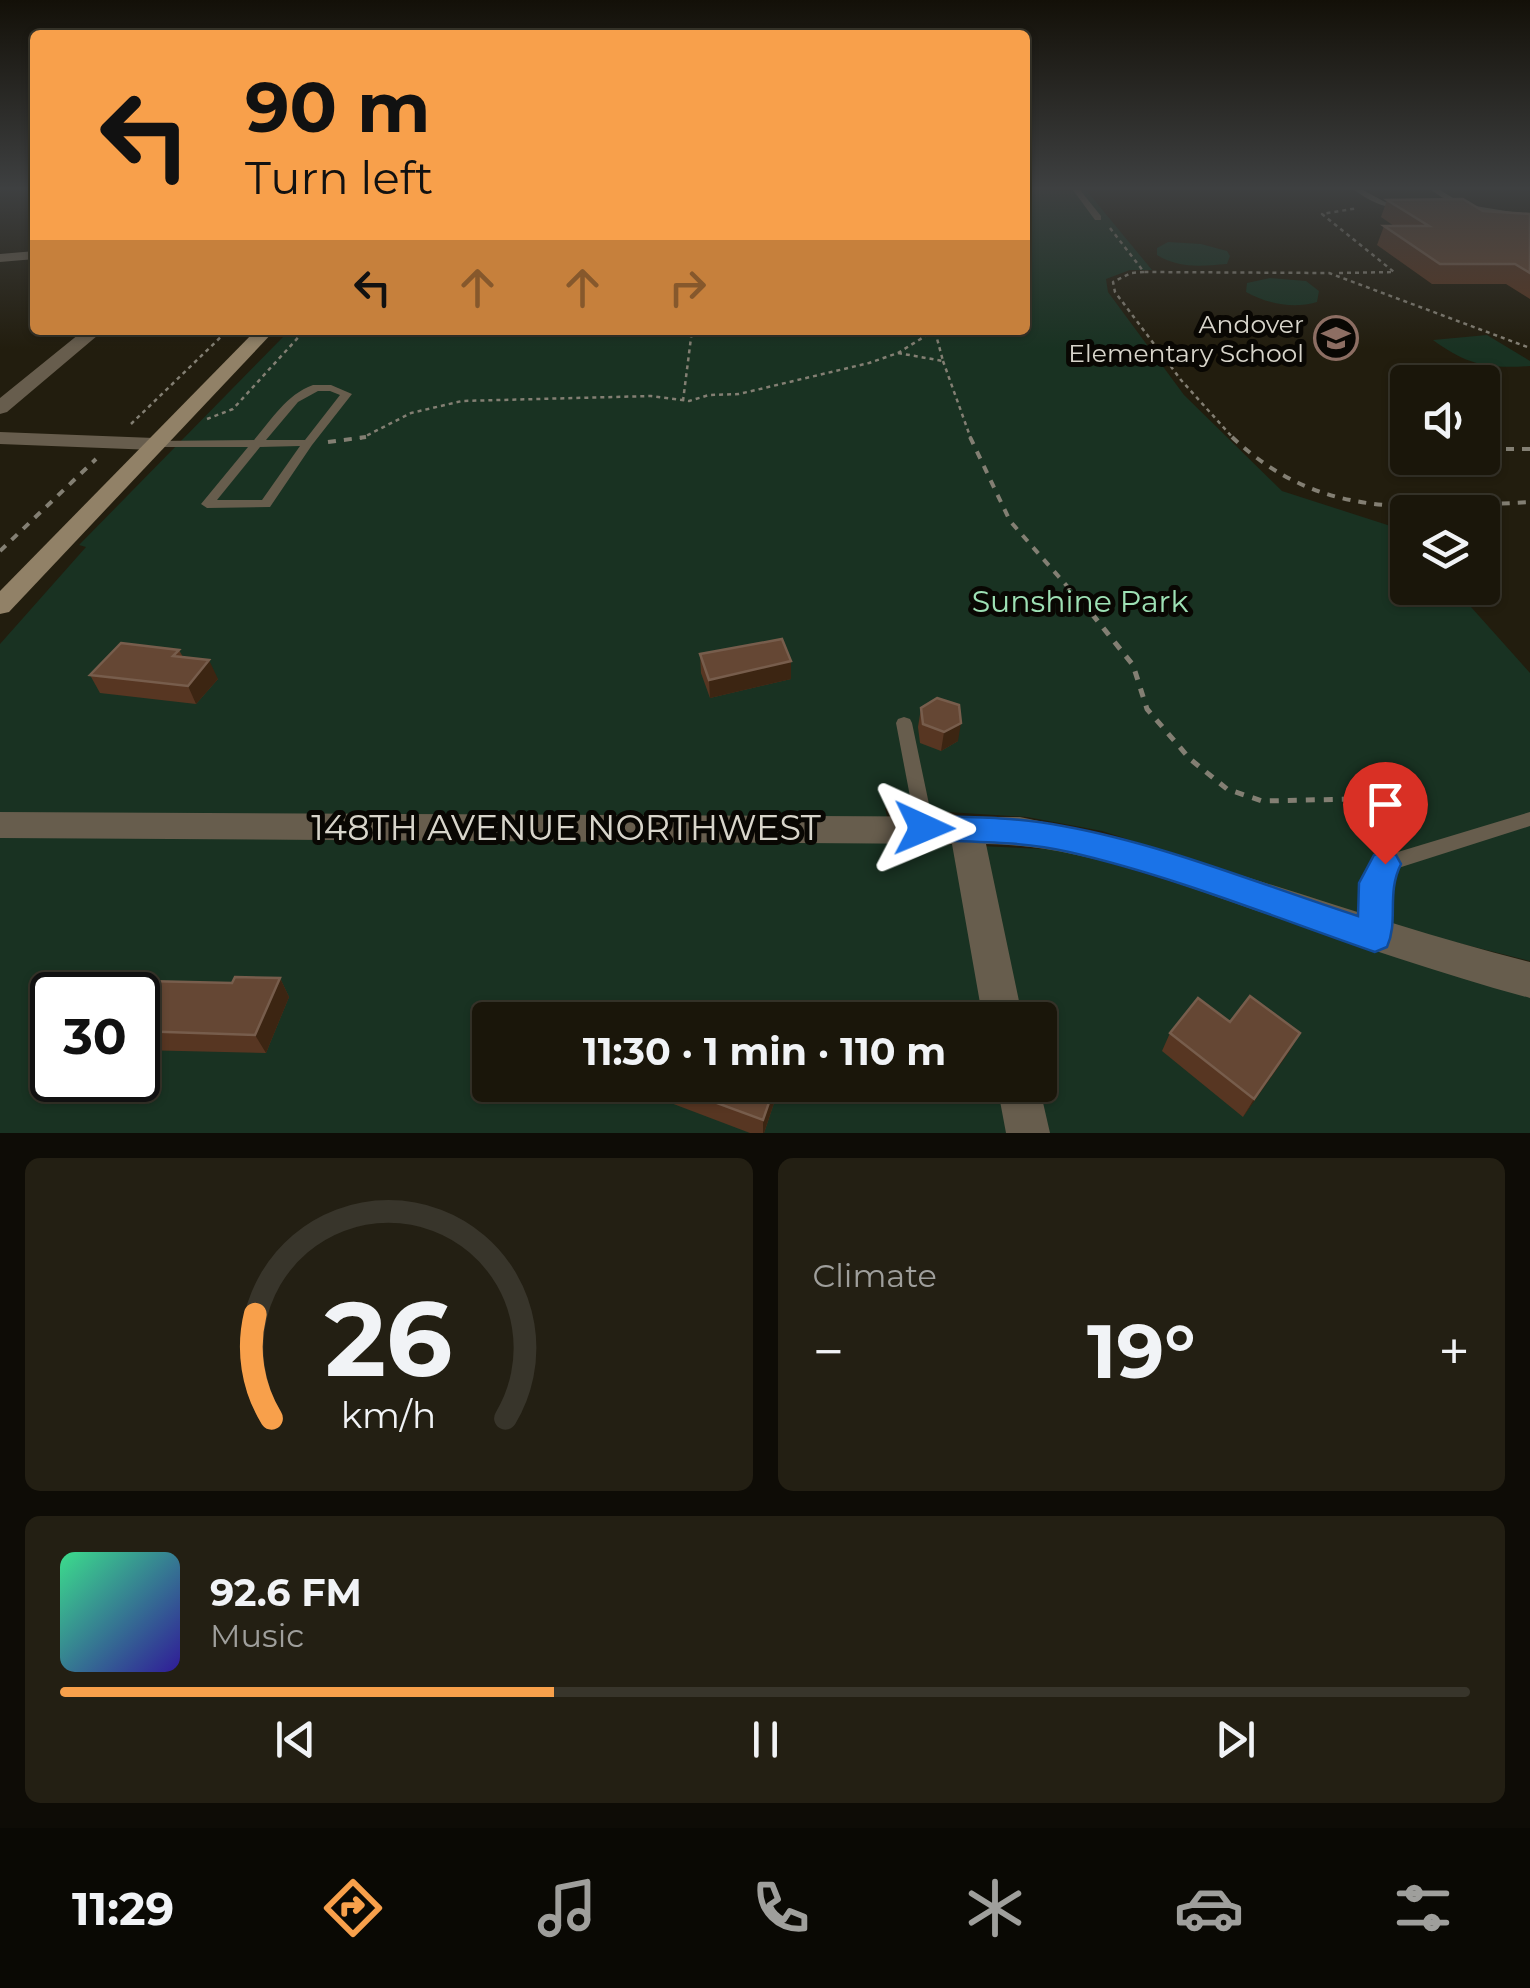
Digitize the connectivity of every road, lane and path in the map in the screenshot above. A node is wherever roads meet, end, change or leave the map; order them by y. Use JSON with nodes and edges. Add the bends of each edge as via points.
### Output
{"nodes":[{"id":1,"x":1119,"y":243,"type":"edge"},
{"id":2,"x":1358,"y":243,"type":"edge"},
{"id":3,"x":30,"y":255,"type":"edge"},
{"id":4,"x":0,"y":258,"type":"edge"},
{"id":5,"x":1144,"y":272,"type":"junction"},
{"id":6,"x":1329,"y":273,"type":"junction"},
{"id":7,"x":90,"y":335,"type":"edge"},
{"id":8,"x":223,"y":335,"type":"edge"},
{"id":9,"x":261,"y":335,"type":"edge"},
{"id":10,"x":300,"y":335,"type":"edge"},
{"id":11,"x":691,"y":335,"type":"edge"},
{"id":12,"x":927,"y":335,"type":"edge"},
{"id":13,"x":936,"y":335,"type":"edge"},
{"id":14,"x":1530,"y":348,"type":"edge"},
{"id":15,"x":898,"y":353,"type":"junction"},
{"id":16,"x":943,"y":362,"type":"junction"},
{"id":17,"x":683,"y":401,"type":"junction"},
{"id":18,"x":0,"y":408,"type":"edge"},
{"id":19,"x":201,"y":420,"type":"dead end"},
{"id":20,"x":121,"y":434,"type":"dead end"},
{"id":21,"x":0,"y":438,"type":"edge"},
{"id":22,"x":257,"y":443,"type":"junction"},
{"id":23,"x":308,"y":443,"type":"junction"},
{"id":24,"x":154,"y":444,"type":"junction"},
{"id":25,"x":1500,"y":448,"type":"edge"},
{"id":26,"x":1530,"y":449,"type":"edge"},
{"id":27,"x":103,"y":452,"type":"dead end"},
{"id":28,"x":1530,"y":502,"type":"edge"},
{"id":29,"x":0,"y":552,"type":"edge"},
{"id":30,"x":0,"y":606,"type":"edge"},
{"id":31,"x":904,"y":723,"type":"dead end"},
{"id":32,"x":1530,"y":819,"type":"edge"},
{"id":33,"x":0,"y":825,"type":"edge"},
{"id":34,"x":924,"y":828,"type":"junction"},
{"id":35,"x":966,"y":828,"type":"junction"},
{"id":36,"x":1420,"y":852,"type":"junction"},
{"id":37,"x":1375,"y":936,"type":"junction"},
{"id":38,"x":1530,"y":980,"type":"edge"},
{"id":39,"x":1000,"y":1002,"type":"edge"},
{"id":40,"x":1022,"y":1102,"type":"edge"},
{"id":41,"x":1028,"y":1133,"type":"edge"}],
"edges":[{"from":1,"to":5,"type":"path"},
{"from":2,"to":6,"type":"path","via":[[1394,272]]},
{"from":3,"to":4,"type":"street"},
{"from":5,"to":6,"type":"path"},
{"from":5,"to":28,"type":"path","via":[[1120,276],[1115,292],[1195,395],[1276,473],[1324,496],[1360,502]]},
{"from":6,"to":14,"type":"path"},
{"from":7,"to":18,"type":"street"},
{"from":8,"to":20,"type":"path"},
{"from":9,"to":24,"type":"street"},
{"from":10,"to":19,"type":"path","via":[[234,408]]},
{"from":11,"to":17,"type":"path"},
{"from":12,"to":15,"type":"path"},
{"from":13,"to":16,"type":"path"},
{"from":15,"to":16,"type":"path"},
{"from":15,"to":17,"type":"path","via":[[785,385]]},
{"from":16,"to":36,"type":"path","via":[[1010,522],[1133,665],[1147,708],[1190,759],[1227,789],[1262,801],[1338,798],[1371,806]]},
{"from":17,"to":23,"type":"path","via":[[462,401],[411,414],[361,439]]},
{"from":21,"to":24,"type":"street"},
{"from":22,"to":23,"type":"lane"},
{"from":22,"to":23,"type":"lane","via":[[298,393],[347,394]]},
{"from":22,"to":23,"type":"lane","via":[[207,504],[266,504]]},
{"from":22,"to":24,"type":"lane"},
{"from":24,"to":30,"type":"street"},
{"from":25,"to":26,"type":"path"},
{"from":27,"to":29,"type":"path"},
{"from":31,"to":34,"type":"lane"},
{"from":32,"to":36,"type":"lane"},
{"from":33,"to":34,"type":"street","name":"148TH AVENUE NORTHWEST"},
{"from":34,"to":35,"type":"street","name":"148TH AVENUE NORTHWEST"},
{"from":35,"to":37,"type":"street","name":"148TH AVENUE NORTHWEST","via":[[1068,839]]},
{"from":35,"to":39,"type":"street"},
{"from":36,"to":37,"type":"lane","via":[[1378,872]]},
{"from":37,"to":38,"type":"street","name":"148TH AVENUE NORTHWEST"},
{"from":40,"to":41,"type":"street"}]}
